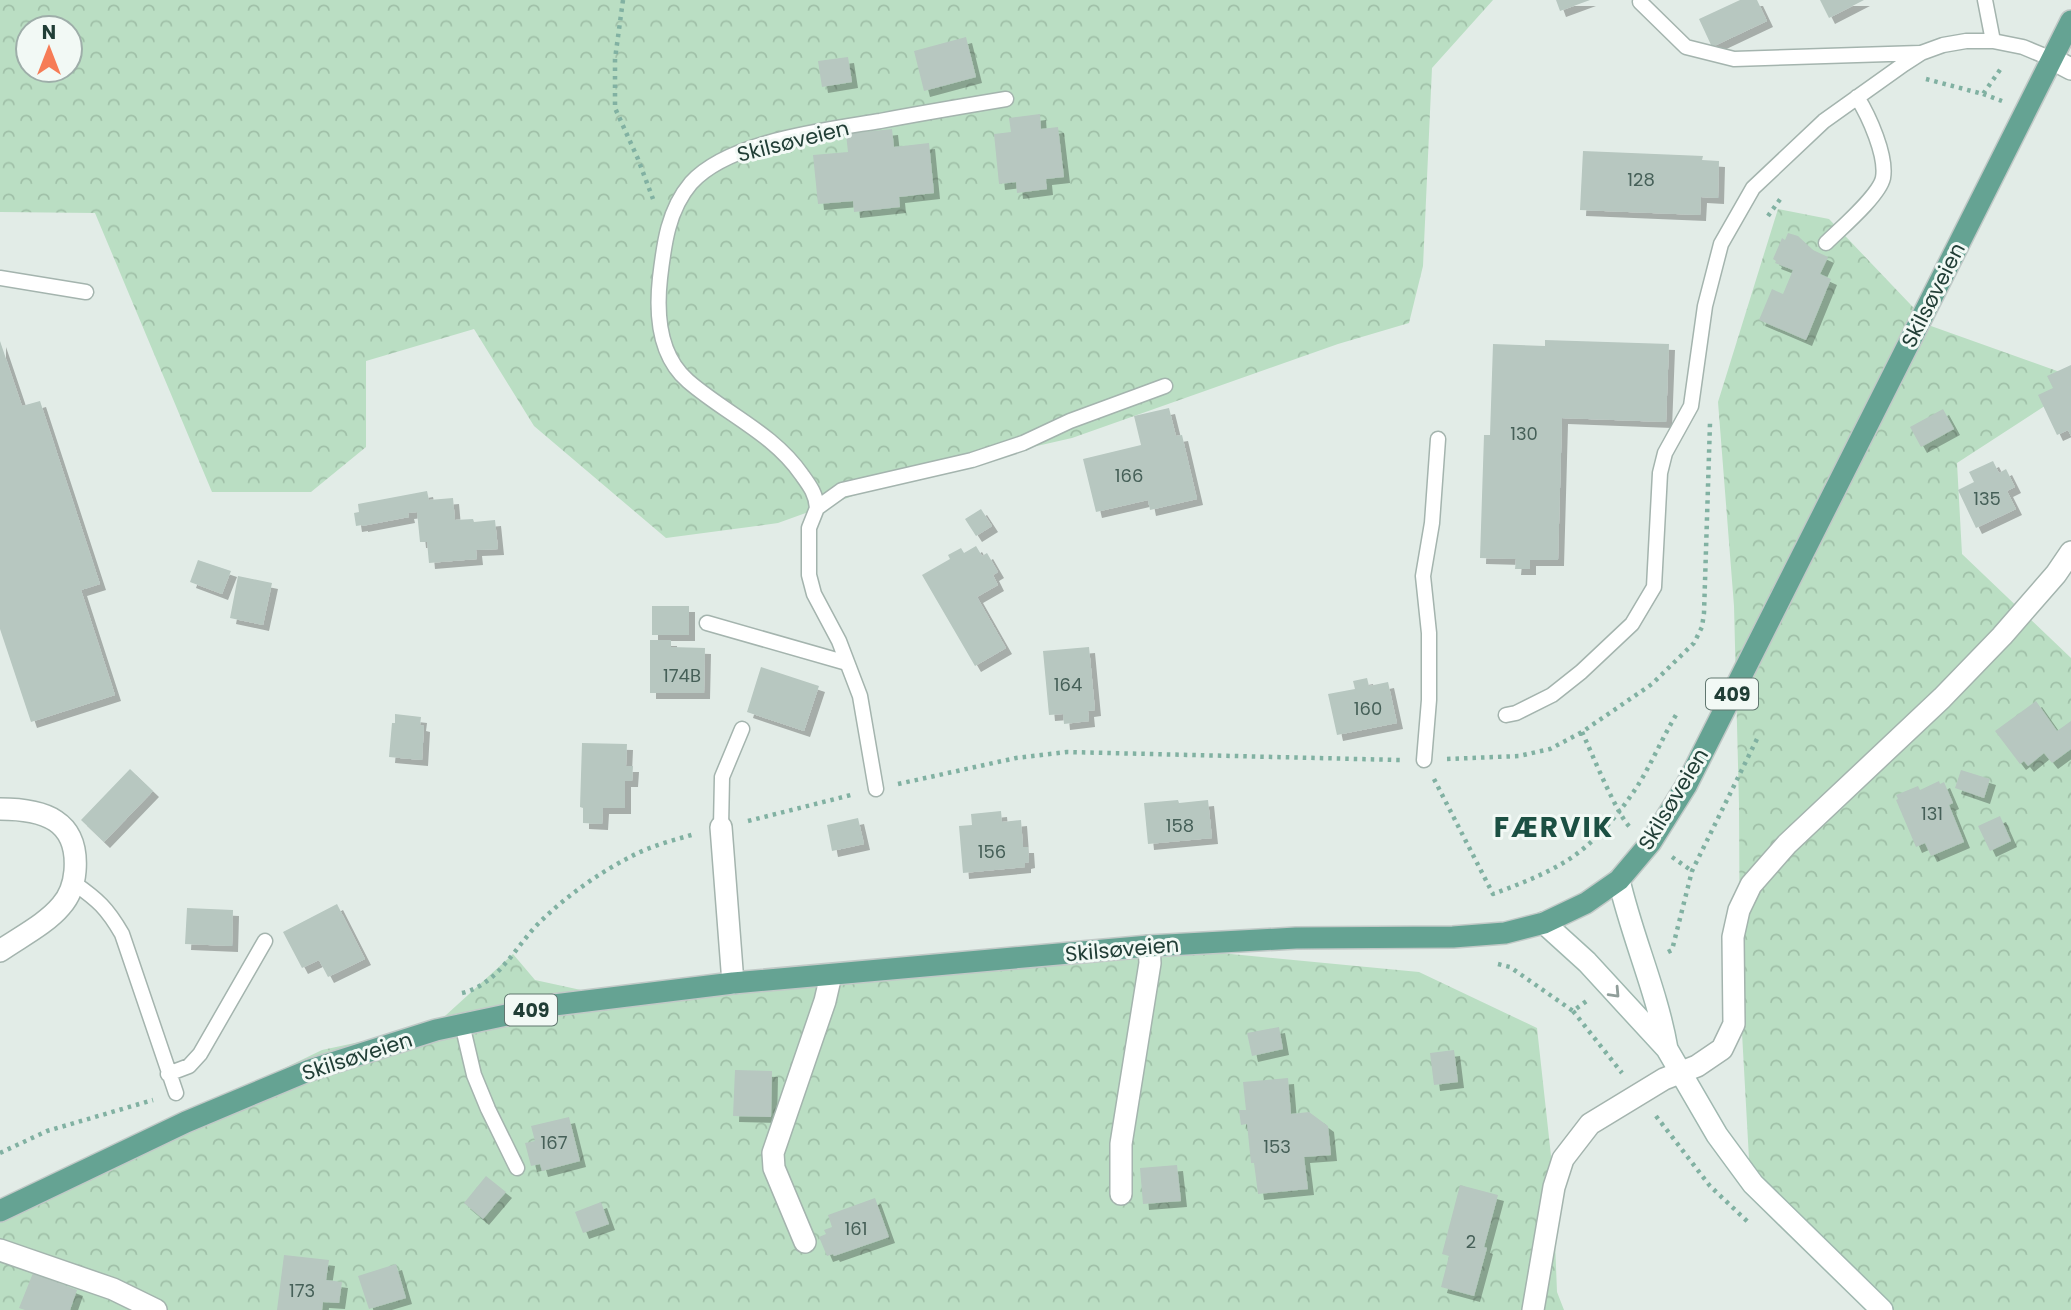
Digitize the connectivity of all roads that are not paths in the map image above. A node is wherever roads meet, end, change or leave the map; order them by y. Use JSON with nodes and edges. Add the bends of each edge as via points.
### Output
{"nodes":[{"id":1,"x":1985,"y":0,"type":"edge"},
{"id":2,"x":1640,"y":2,"type":"dead end"},
{"id":3,"x":2071,"y":21,"type":"edge"},
{"id":4,"x":1993,"y":41,"type":"junction"},
{"id":5,"x":1921,"y":53,"type":"junction"},
{"id":6,"x":2052,"y":59,"type":"junction"},
{"id":7,"x":2071,"y":69,"type":"edge"},
{"id":8,"x":1857,"y":97,"type":"junction"},
{"id":9,"x":1006,"y":99,"type":"dead end"},
{"id":10,"x":1826,"y":243,"type":"dead end"},
{"id":11,"x":0,"y":278,"type":"edge"},
{"id":12,"x":86,"y":292,"type":"dead end"},
{"id":13,"x":1165,"y":386,"type":"dead end"},
{"id":14,"x":1438,"y":439,"type":"dead end"},
{"id":15,"x":817,"y":508,"type":"junction"},
{"id":16,"x":2071,"y":552,"type":"edge"},
{"id":17,"x":707,"y":623,"type":"dead end"},
{"id":18,"x":847,"y":663,"type":"junction"},
{"id":19,"x":1506,"y":715,"type":"dead end"},
{"id":20,"x":742,"y":729,"type":"dead end"},
{"id":21,"x":1424,"y":760,"type":"road end"},
{"id":22,"x":876,"y":789,"type":"road end"},
{"id":23,"x":0,"y":809,"type":"edge"},
{"id":24,"x":721,"y":828,"type":"joint"},
{"id":25,"x":1619,"y":880,"type":"junction"},
{"id":26,"x":74,"y":883,"type":"junction"},
{"id":27,"x":1544,"y":923,"type":"junction"},
{"id":28,"x":265,"y":941,"type":"dead end"},
{"id":29,"x":1149,"y":946,"type":"junction"},
{"id":30,"x":0,"y":951,"type":"edge"},
{"id":31,"x":831,"y":975,"type":"junction"},
{"id":32,"x":733,"y":983,"type":"junction"},
{"id":33,"x":462,"y":1024,"type":"junction"},
{"id":34,"x":1667,"y":1049,"type":"junction"},
{"id":35,"x":1681,"y":1072,"type":"junction"},
{"id":36,"x":168,"y":1074,"type":"junction"},
{"id":37,"x":176,"y":1093,"type":"dead end"},
{"id":38,"x":517,"y":1168,"type":"dead end"},
{"id":39,"x":1121,"y":1194,"type":"dead end"},
{"id":40,"x":2,"y":1206,"type":"edge"},
{"id":41,"x":805,"y":1242,"type":"dead end"},
{"id":42,"x":0,"y":1250,"type":"edge"},
{"id":43,"x":156,"y":1310,"type":"edge"},
{"id":44,"x":1533,"y":1310,"type":"edge"},
{"id":45,"x":1882,"y":1310,"type":"edge"}],
"edges":[{"from":1,"to":4,"type":"lane"},
{"from":2,"to":5,"type":"lane","via":[[1686,47],[1734,59]]},
{"from":3,"to":6,"type":"main road","name":"Skilsøveien","number":"409"},
{"from":4,"to":5,"type":"lane","via":[[1966,41]]},
{"from":4,"to":6,"type":"lane"},
{"from":5,"to":8,"type":"lane"},
{"from":6,"to":7,"type":"street"},
{"from":6,"to":25,"type":"main road","name":"Skilsøveien","number":"409","via":[[1686,786],[1651,842]]},
{"from":8,"to":10,"type":"lane","via":[[1884,163],[1882,181]]},
{"from":8,"to":19,"type":"lane","via":[[1824,121],[1753,188],[1721,244],[1705,306],[1692,406],[1665,453],[1660,473],[1654,587],[1632,624],[1581,672],[1552,695]]},
{"from":9,"to":15,"type":"lane","name":"Skilsøveien","via":[[779,139],[728,156],[693,181],[682,195],[666,233],[657,302],[664,348],[687,380],[792,460],[816,494]]},
{"from":11,"to":12,"type":"lane"},
{"from":13,"to":15,"type":"lane","via":[[972,460],[842,490]]},
{"from":14,"to":21,"type":"lane","via":[[1423,576],[1429,633]]},
{"from":15,"to":18,"type":"lane","via":[[809,528],[809,575]]},
{"from":16,"to":35,"type":"street","via":[[2002,636],[1751,885],[1733,937],[1734,1024],[1722,1049]]},
{"from":17,"to":18,"type":"lane"},
{"from":18,"to":22,"type":"lane","via":[[860,696]]},
{"from":20,"to":24,"type":"lane","via":[[722,777]]},
{"from":23,"to":26,"type":"street","via":[[37,813],[58,821],[71,836],[76,859]]},
{"from":24,"to":32,"type":"street"},
{"from":25,"to":27,"type":"main road","name":"Skilsøveien","number":"409","via":[[1586,903]]},
{"from":25,"to":34,"type":"street","via":[[1662,1018]]},
{"from":26,"to":30,"type":"street","via":[[62,905]]},
{"from":26,"to":36,"type":"lane","via":[[109,912],[122,934]]},
{"from":27,"to":29,"type":"main road","name":"Skilsøveien","number":"409","via":[[1505,933],[1453,937],[1296,938]]},
{"from":27,"to":34,"type":"street","one_way":true,"via":[[1587,962]]},
{"from":28,"to":36,"type":"lane","via":[[200,1054],[190,1066]]},
{"from":29,"to":31,"type":"main road","name":"Skilsøveien","number":"409"},
{"from":29,"to":39,"type":"street","via":[[1121,1144]]},
{"from":31,"to":32,"type":"main road","name":"Skilsøveien","number":"409"},
{"from":31,"to":41,"type":"street","via":[[773,1153],[774,1168]]},
{"from":32,"to":33,"type":"main road","name":"Skilsøveien","number":"409","via":[[554,1005]]},
{"from":33,"to":38,"type":"lane","via":[[474,1075]]},
{"from":33,"to":40,"type":"main road","name":"Skilsøveien","number":"409","via":[[310,1070]]},
{"from":34,"to":35,"type":"street"},
{"from":35,"to":44,"type":"street","via":[[1590,1124],[1563,1158]]},
{"from":35,"to":45,"type":"street","via":[[1717,1135],[1753,1184]]},
{"from":36,"to":37,"type":"lane"},
{"from":42,"to":43,"type":"street","via":[[113,1289]]}]}
